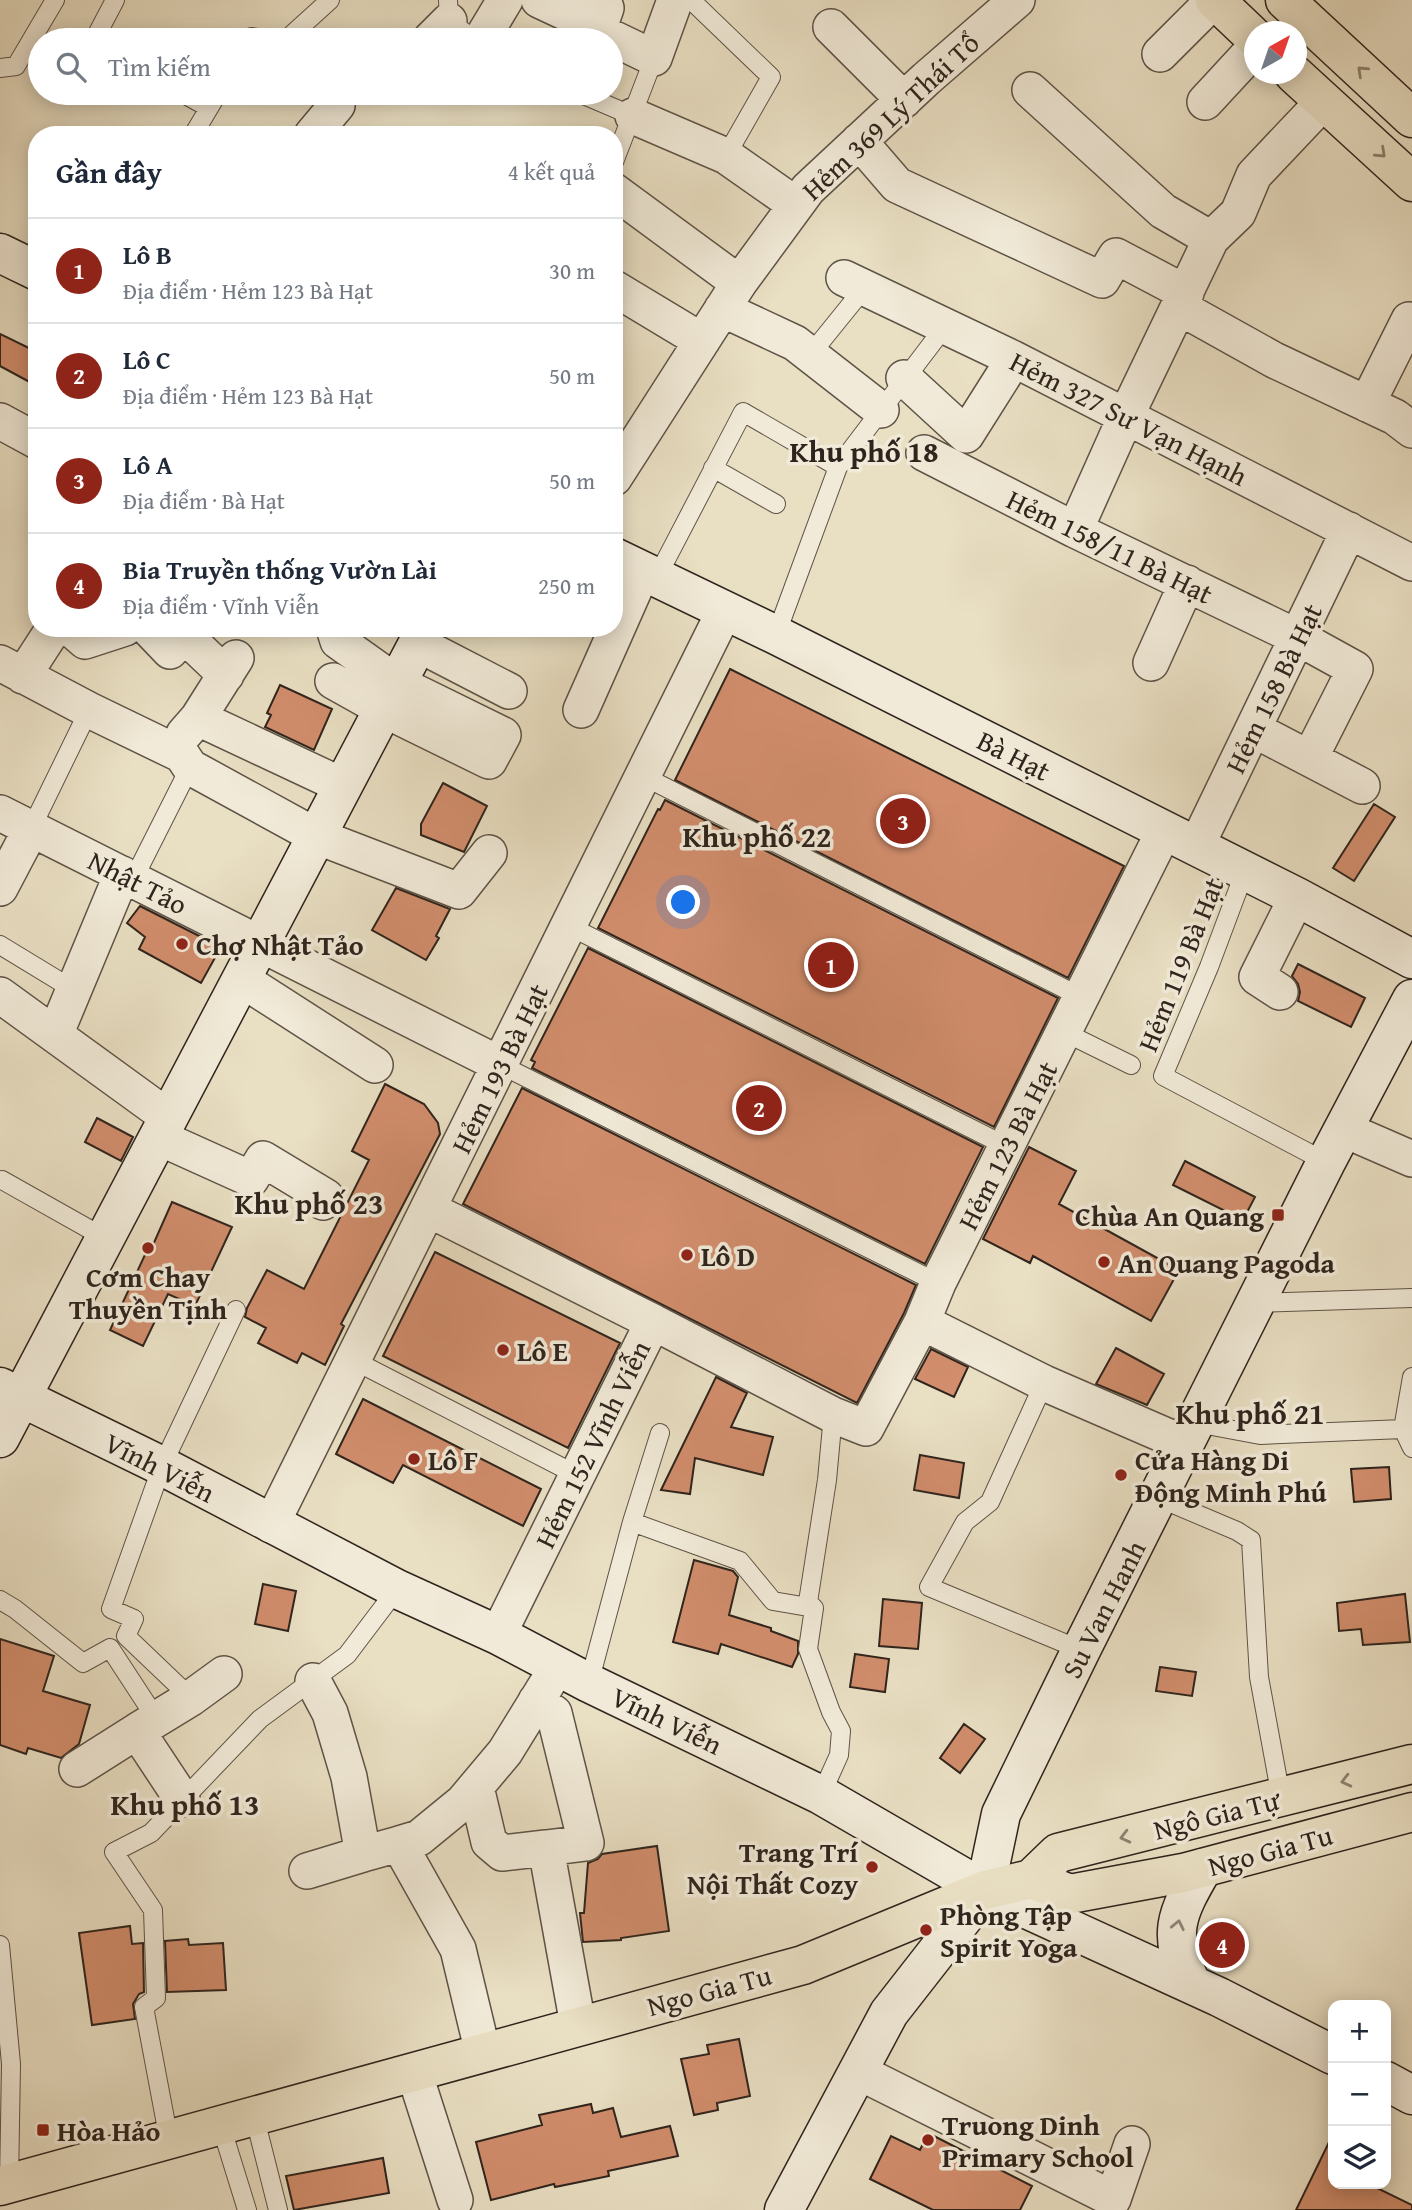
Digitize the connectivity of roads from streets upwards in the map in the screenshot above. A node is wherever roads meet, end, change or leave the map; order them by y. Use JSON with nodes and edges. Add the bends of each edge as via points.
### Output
{"nodes":[{"id":1,"x":505,"y":0,"type":"edge"},
{"id":2,"x":539,"y":0,"type":"edge"},
{"id":3,"x":580,"y":0,"type":"edge"},
{"id":4,"x":593,"y":0,"type":"edge"},
{"id":5,"x":675,"y":0,"type":"edge"},
{"id":6,"x":1017,"y":0,"type":"edge"},
{"id":7,"x":1214,"y":0,"type":"edge"},
{"id":8,"x":1285,"y":0,"type":"edge"},
{"id":9,"x":831,"y":27,"type":"dead end"},
{"id":10,"x":1244,"y":27,"type":"edge"},
{"id":11,"x":488,"y":28,"type":"edge"},
{"id":12,"x":599,"y":28,"type":"edge"},
{"id":13,"x":623,"y":43,"type":"edge"},
{"id":14,"x":1160,"y":54,"type":"dead end"},
{"id":15,"x":1244,"y":61,"type":"edge"},
{"id":16,"x":1305,"y":84,"type":"edge"},
{"id":17,"x":1030,"y":90,"type":"dead end"},
{"id":18,"x":904,"y":100,"type":"junction"},
{"id":19,"x":1324,"y":101,"type":"junction"},
{"id":20,"x":1205,"y":102,"type":"dead end"},
{"id":21,"x":337,"y":105,"type":"edge"},
{"id":22,"x":633,"y":116,"type":"road end"},
{"id":23,"x":1412,"y":118,"type":"edge"},
{"id":24,"x":320,"y":126,"type":"edge"},
{"id":25,"x":859,"y":141,"type":"junction"},
{"id":26,"x":1412,"y":182,"type":"edge"},
{"id":27,"x":623,"y":199,"type":"edge"},
{"id":28,"x":796,"y":205,"type":"junction"},
{"id":29,"x":1211,"y":239,"type":"junction"},
{"id":30,"x":0,"y":253,"type":"edge"},
{"id":31,"x":28,"y":267,"type":"edge"},
{"id":32,"x":854,"y":282,"type":"road end"},
{"id":33,"x":623,"y":293,"type":"edge"},
{"id":34,"x":731,"y":296,"type":"junction"},
{"id":35,"x":1183,"y":300,"type":"junction"},
{"id":36,"x":1412,"y":321,"type":"edge"},
{"id":37,"x":702,"y":341,"type":"junction"},
{"id":38,"x":1014,"y":359,"type":"junction"},
{"id":39,"x":904,"y":379,"type":"road end"},
{"id":40,"x":1367,"y":404,"type":"junction"},
{"id":41,"x":881,"y":410,"type":"road end"},
{"id":42,"x":1126,"y":416,"type":"junction"},
{"id":43,"x":0,"y":421,"type":"edge"},
{"id":44,"x":1412,"y":430,"type":"edge"},
{"id":45,"x":28,"y":436,"type":"edge"},
{"id":46,"x":924,"y":453,"type":"dead end"},
{"id":47,"x":623,"y":464,"type":"edge"},
{"id":48,"x":1075,"y":530,"type":"junction"},
{"id":49,"x":1349,"y":530,"type":"junction"},
{"id":50,"x":1412,"y":563,"type":"edge"},
{"id":51,"x":638,"y":568,"type":"edge"},
{"id":52,"x":1187,"y":583,"type":"junction"},
{"id":53,"x":623,"y":605,"type":"edge"},
{"id":54,"x":726,"y":610,"type":"junction"},
{"id":55,"x":45,"y":637,"type":"edge"},
{"id":56,"x":80,"y":637,"type":"edge"},
{"id":57,"x":99,"y":637,"type":"edge"},
{"id":58,"x":157,"y":637,"type":"edge"},
{"id":59,"x":182,"y":637,"type":"edge"},
{"id":60,"x":187,"y":637,"type":"edge"},
{"id":61,"x":337,"y":637,"type":"edge"},
{"id":62,"x":421,"y":637,"type":"edge"},
{"id":63,"x":424,"y":637,"type":"edge"},
{"id":64,"x":610,"y":637,"type":"edge"},
{"id":65,"x":1297,"y":637,"type":"junction"},
{"id":66,"x":1151,"y":663,"type":"dead end"},
{"id":67,"x":12,"y":669,"type":"edge"},
{"id":68,"x":333,"y":681,"type":"dead end"},
{"id":69,"x":509,"y":691,"type":"dead end"},
{"id":70,"x":390,"y":696,"type":"junction"},
{"id":71,"x":581,"y":710,"type":"dead end"},
{"id":72,"x":198,"y":718,"type":"junction"},
{"id":73,"x":1253,"y":729,"type":"junction"},
{"id":74,"x":495,"y":748,"type":"dead end"},
{"id":75,"x":1310,"y":758,"type":"junction"},
{"id":76,"x":181,"y":759,"type":"junction"},
{"id":77,"x":343,"y":786,"type":"junction"},
{"id":78,"x":1363,"y":786,"type":"dead end"},
{"id":79,"x":0,"y":813,"type":"edge"},
{"id":80,"x":31,"y":829,"type":"junction"},
{"id":81,"x":316,"y":836,"type":"junction"},
{"id":82,"x":1180,"y":839,"type":"junction"},
{"id":83,"x":489,"y":853,"type":"dead end"},
{"id":84,"x":128,"y":877,"type":"junction"},
{"id":85,"x":0,"y":888,"type":"edge"},
{"id":86,"x":1297,"y":897,"type":"junction"},
{"id":87,"x":260,"y":943,"type":"junction"},
{"id":88,"x":1412,"y":959,"type":"edge"},
{"id":89,"x":241,"y":979,"type":"junction"},
{"id":90,"x":1280,"y":992,"type":"dead end"},
{"id":91,"x":0,"y":995,"type":"edge"},
{"id":92,"x":1412,"y":999,"type":"edge"},
{"id":93,"x":55,"y":1035,"type":"junction"},
{"id":94,"x":375,"y":1065,"type":"dead end"},
{"id":95,"x":500,"y":1065,"type":"junction"},
{"id":96,"x":163,"y":1127,"type":"junction"},
{"id":97,"x":1335,"y":1146,"type":"junction"},
{"id":98,"x":1412,"y":1159,"type":"edge"},
{"id":99,"x":323,"y":1202,"type":"dead end"},
{"id":100,"x":428,"y":1209,"type":"junction"},
{"id":101,"x":653,"y":1322,"type":"junction"},
{"id":102,"x":922,"y":1322,"type":"junction"},
{"id":103,"x":10,"y":1392,"type":"edge"},
{"id":104,"x":833,"y":1415,"type":"joint"},
{"id":105,"x":1190,"y":1433,"type":"junction"},
{"id":106,"x":0,"y":1437,"type":"edge"},
{"id":107,"x":271,"y":1525,"type":"junction"},
{"id":108,"x":498,"y":1635,"type":"junction"},
{"id":109,"x":224,"y":1674,"type":"dead end"},
{"id":110,"x":574,"y":1674,"type":"junction"},
{"id":111,"x":313,"y":1681,"type":"road end"},
{"id":112,"x":536,"y":1701,"type":"junction"},
{"id":113,"x":147,"y":1726,"type":"junction"},
{"id":114,"x":1412,"y":1765,"type":"edge"},
{"id":115,"x":77,"y":1769,"type":"dead end"},
{"id":116,"x":476,"y":1787,"type":"junction"},
{"id":117,"x":182,"y":1799,"type":"road end"},
{"id":118,"x":1412,"y":1812,"type":"edge"},
{"id":119,"x":399,"y":1844,"type":"junction"},
{"id":120,"x":546,"y":1848,"type":"junction"},
{"id":121,"x":363,"y":1854,"type":"junction"},
{"id":122,"x":1203,"y":1868,"type":"junction"},
{"id":123,"x":307,"y":1871,"type":"dead end"},
{"id":124,"x":1031,"y":1879,"type":"junction"},
{"id":125,"x":985,"y":1890,"type":"junction"},
{"id":126,"x":1192,"y":1984,"type":"junction"},
{"id":127,"x":578,"y":2025,"type":"junction"},
{"id":128,"x":1328,"y":2052,"type":"edge"},
{"id":129,"x":483,"y":2053,"type":"junction"},
{"id":130,"x":414,"y":2071,"type":"junction"},
{"id":131,"x":859,"y":2072,"type":"junction"},
{"id":132,"x":1391,"y":2084,"type":"edge"},
{"id":133,"x":1412,"y":2095,"type":"edge"},
{"id":134,"x":1132,"y":2144,"type":"dead end"},
{"id":135,"x":5,"y":2184,"type":"edge"},
{"id":136,"x":455,"y":2200,"type":"dead end"},
{"id":137,"x":784,"y":2210,"type":"edge"}],
"edges":[{"from":1,"to":11,"type":"street"},
{"from":2,"to":3,"type":"street","via":[[571,15]]},
{"from":4,"to":12,"type":"street","via":[[606,8]]},
{"from":5,"to":13,"type":"street","via":[[654,58]]},
{"from":6,"to":18,"type":"street","name":"Hẻm 369 Lý Thái Tổ"},
{"from":7,"to":10,"type":"main road"},
{"from":7,"to":14,"type":"street"},
{"from":23,"to":8,"type":"main road","one_way":true},
{"from":9,"to":18,"type":"street"},
{"from":15,"to":20,"type":"street"},
{"from":16,"to":19,"type":"main road"},
{"from":17,"to":29,"type":"street","via":[[1163,211]]},
{"from":18,"to":25,"type":"street","name":"Hẻm 369 Lý Thái Tổ"},
{"from":19,"to":26,"type":"main road","one_way":true},
{"from":19,"to":29,"type":"street","via":[[1254,175],[1238,213]]},
{"from":21,"to":24,"type":"street"},
{"from":22,"to":28,"type":"street","via":[[726,156]]},
{"from":25,"to":28,"type":"street","name":"Hẻm 369 Lý Thái Tổ"},
{"from":25,"to":35,"type":"street","via":[[897,185],[1102,280],[1116,256]]},
{"from":27,"to":34,"type":"street"},
{"from":28,"to":34,"type":"street","name":"Hẻm 369 Lý Thái Tổ"},
{"from":29,"to":35,"type":"street"},
{"from":30,"to":31,"type":"street"},
{"from":32,"to":38,"type":"street","name":"Hẻm 327 Sư Vạn Hạnh"},
{"from":33,"to":37,"type":"street"},
{"from":34,"to":37,"type":"street","name":"Hẻm 369 Lý Thái Tổ"},
{"from":34,"to":41,"type":"street"},
{"from":35,"to":40,"type":"street","via":[[1274,360]]},
{"from":35,"to":42,"type":"street"},
{"from":36,"to":40,"type":"street"},
{"from":37,"to":47,"type":"street","name":"Hẻm 369 Lý Thái Tổ"},
{"from":38,"to":39,"type":"street","via":[[965,435]]},
{"from":38,"to":42,"type":"street","name":"Hẻm 327 Sư Vạn Hạnh"},
{"from":40,"to":44,"type":"street"},
{"from":42,"to":48,"type":"street"},
{"from":42,"to":49,"type":"street","name":"Hẻm 327 Sư Vạn Hạnh"},
{"from":43,"to":45,"type":"street"},
{"from":46,"to":48,"type":"street","name":"Hẻm 158/11 Bà Hạt"},
{"from":48,"to":52,"type":"street","name":"Hẻm 158/11 Bà Hạt"},
{"from":49,"to":50,"type":"street","name":"Hẻm 327 Sư Vạn Hạnh"},
{"from":49,"to":65,"type":"street","name":"Hẻm 158 Bà Hạt"},
{"from":51,"to":53,"type":"street"},
{"from":51,"to":54,"type":"street","name":"Bà Hạt"},
{"from":52,"to":65,"type":"street","name":"Hẻm 158/11 Bà Hạt"},
{"from":52,"to":66,"type":"street"},
{"from":54,"to":82,"type":"street","name":"Bà Hạt"},
{"from":54,"to":95,"type":"street","name":"Hẻm 193 Bà Hạt"},
{"from":55,"to":67,"type":"street"},
{"from":56,"to":57,"type":"street","via":[[85,642]]},
{"from":58,"to":59,"type":"street","via":[[170,651]]},
{"from":60,"to":72,"type":"street","via":[[231,666]]},
{"from":61,"to":70,"type":"street"},
{"from":62,"to":70,"type":"street"},
{"from":63,"to":69,"type":"street"},
{"from":64,"to":71,"type":"street"},
{"from":65,"to":73,"type":"street","name":"Hẻm 158 Bà Hạt"},
{"from":65,"to":75,"type":"street","name":"Hẻm 158/11 Bà Hạt","via":[[1355,669]]},
{"from":67,"to":76,"type":"street"},
{"from":68,"to":70,"type":"street"},
{"from":70,"to":74,"type":"street","via":[[489,761]]},
{"from":70,"to":77,"type":"street"},
{"from":72,"to":76,"type":"street"},
{"from":72,"to":77,"type":"street"},
{"from":73,"to":75,"type":"street"},
{"from":73,"to":82,"type":"street","name":"Hẻm 158 Bà Hạt"},
{"from":75,"to":78,"type":"street"},
{"from":76,"to":81,"type":"street"},
{"from":77,"to":81,"type":"street"},
{"from":79,"to":80,"type":"street","name":"Nhật Tảo"},
{"from":80,"to":84,"type":"street","name":"Nhật Tảo"},
{"from":80,"to":85,"type":"street"},
{"from":81,"to":83,"type":"street","via":[[459,891]]},
{"from":81,"to":87,"type":"street"},
{"from":82,"to":86,"type":"street","name":"Bà Hạt"},
{"from":82,"to":102,"type":"street","name":"Hẻm 123 Bà Hạt","via":[[1081,997]]},
{"from":84,"to":87,"type":"street","name":"Nhật Tảo"},
{"from":84,"to":93,"type":"street"},
{"from":86,"to":88,"type":"street","name":"Bà Hạt"},
{"from":86,"to":90,"type":"street","via":[[1257,977]]},
{"from":87,"to":89,"type":"street"},
{"from":87,"to":95,"type":"street","name":"Nhật Tảo"},
{"from":89,"to":94,"type":"street"},
{"from":89,"to":96,"type":"street"},
{"from":91,"to":93,"type":"street"},
{"from":92,"to":97,"type":"street","name":"Su Van Hanh"},
{"from":93,"to":96,"type":"street"},
{"from":95,"to":100,"type":"street","name":"Hẻm 193 Bà Hạt"},
{"from":96,"to":99,"type":"street","via":[[251,1180],[263,1159],[326,1197]]},
{"from":96,"to":103,"type":"street","via":[[105,1238]]},
{"from":97,"to":98,"type":"street"},
{"from":97,"to":105,"type":"street","name":"Su Van Hanh"},
{"from":100,"to":101,"type":"street"},
{"from":100,"to":107,"type":"street","name":"Hẻm 193 Bà Hạt"},
{"from":101,"to":104,"type":"street","name":"Hẻm 152 Vĩnh Viễn"},
{"from":101,"to":108,"type":"street","name":"Hẻm 152 Vĩnh Viễn"},
{"from":102,"to":104,"type":"street","name":"Hẻm 123 Bà Hạt","via":[[866,1427]]},
{"from":102,"to":105,"type":"street","via":[[1044,1383]]},
{"from":103,"to":106,"type":"street"},
{"from":103,"to":107,"type":"street","name":"Vĩnh Viễn"},
{"from":105,"to":125,"type":"street","name":"Su Van Hanh","via":[[1001,1814]]},
{"from":107,"to":108,"type":"street","name":"Vĩnh Viễn","via":[[397,1590]]},
{"from":108,"to":110,"type":"street","name":"Vĩnh Viễn"},
{"from":109,"to":113,"type":"street"},
{"from":110,"to":112,"type":"street"},
{"from":110,"to":125,"type":"street","name":"Vĩnh Viễn","via":[[821,1795]]},
{"from":111,"to":121,"type":"street","via":[[330,1713],[349,1777]]},
{"from":112,"to":116,"type":"street","via":[[505,1752]]},
{"from":112,"to":120,"type":"street","via":[[554,1713],[586,1843]]},
{"from":113,"to":115,"type":"street"},
{"from":113,"to":117,"type":"street"},
{"from":114,"to":124,"type":"main road","name":"Ngô Gia Tự","one_way":true,"via":[[1058,1853]]},
{"from":116,"to":119,"type":"street","via":[[419,1839]]},
{"from":116,"to":120,"type":"street","via":[[489,1842],[502,1853]]},
{"from":118,"to":122,"type":"main road","name":"Ngo Gia Tu"},
{"from":119,"to":121,"type":"street"},
{"from":119,"to":129,"type":"street","via":[[458,1950]]},
{"from":120,"to":127,"type":"street"},
{"from":121,"to":123,"type":"street"},
{"from":122,"to":124,"type":"main road","name":"Ngo Gia Tu","via":[[1069,1894]]},
{"from":126,"to":122,"type":"street","one_way":true,"via":[[1175,1935],[1184,1902]]},
{"from":124,"to":125,"type":"main road","name":"Ngo Gia Tu"},
{"from":125,"to":126,"type":"street","name":"Vĩnh Viễn"},
{"from":125,"to":127,"type":"main road","name":"Ngo Gia Tu","via":[[803,1965]]},
{"from":125,"to":131,"type":"street","via":[[889,2012]]},
{"from":126,"to":128,"type":"street","name":"Vĩnh Viễn"},
{"from":127,"to":129,"type":"main road","name":"Ngo Gia Tu"},
{"from":129,"to":130,"type":"main road","name":"Ngo Gia Tu"},
{"from":130,"to":135,"type":"main road","name":"Ngo Gia Tu"},
{"from":130,"to":136,"type":"street"},
{"from":131,"to":134,"type":"street","via":[[1113,2199]]},
{"from":131,"to":137,"type":"street"},
{"from":132,"to":133,"type":"street"}]}
